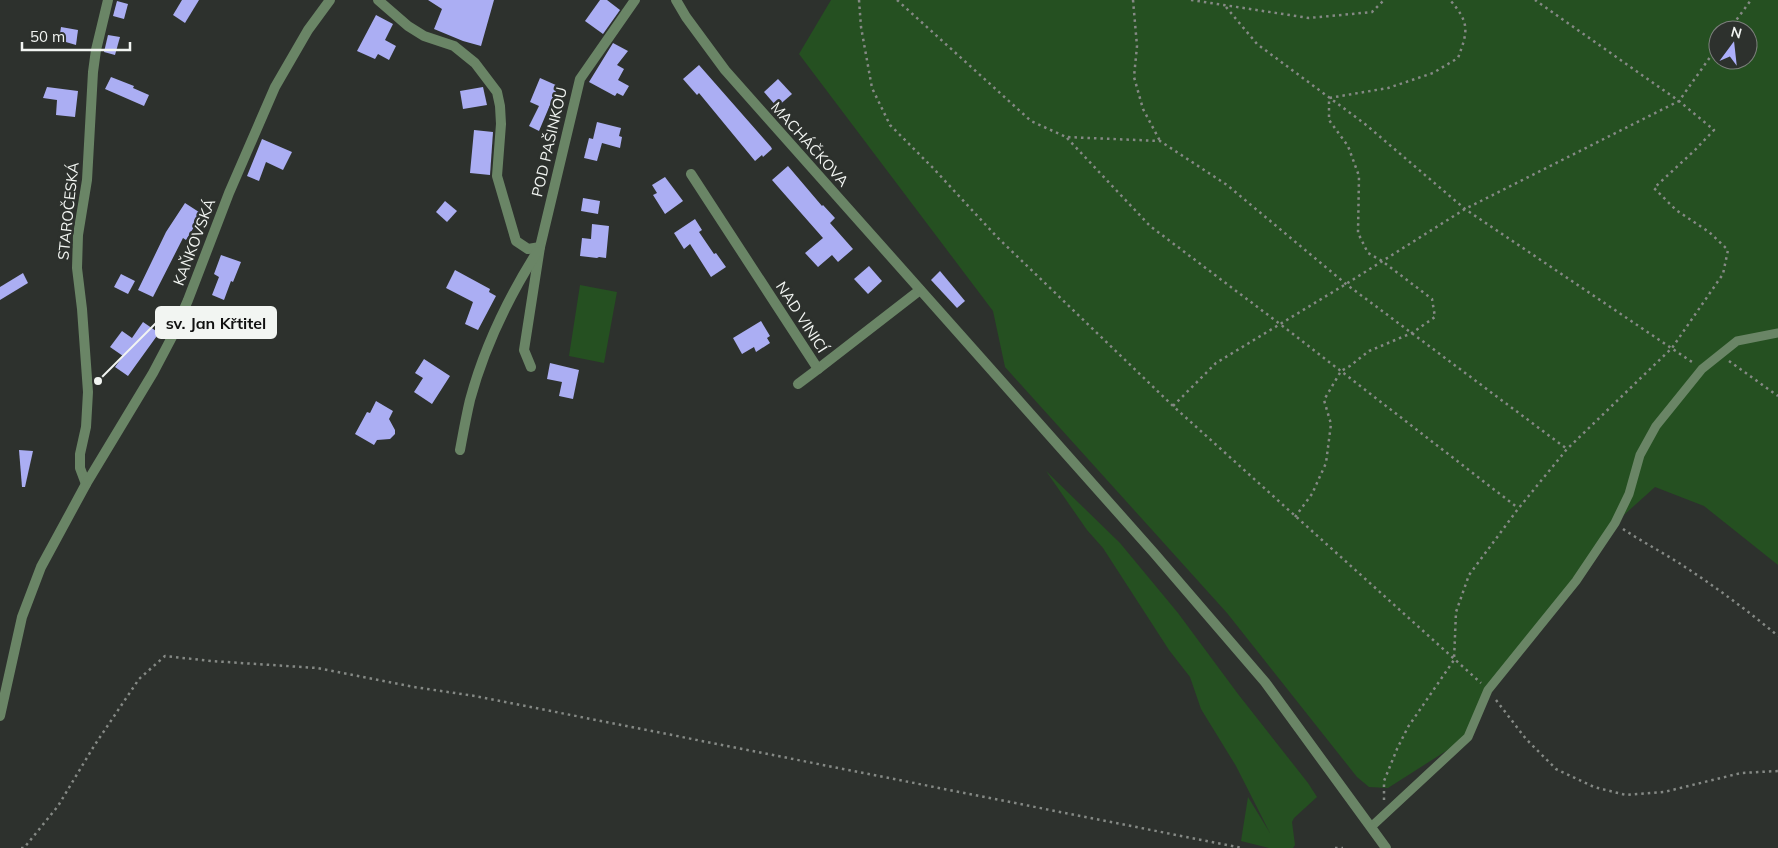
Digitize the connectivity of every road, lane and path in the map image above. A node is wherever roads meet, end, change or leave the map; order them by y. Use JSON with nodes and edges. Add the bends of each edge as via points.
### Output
{"nodes":[{"id":1,"x":108,"y":0,"type":"edge"},
{"id":2,"x":330,"y":0,"type":"edge"},
{"id":3,"x":378,"y":0,"type":"edge"},
{"id":4,"x":635,"y":0,"type":"edge"},
{"id":5,"x":676,"y":0,"type":"edge"},
{"id":6,"x":860,"y":0,"type":"edge"},
{"id":7,"x":897,"y":0,"type":"edge"},
{"id":8,"x":1133,"y":0,"type":"edge"},
{"id":9,"x":1191,"y":0,"type":"edge"},
{"id":10,"x":1384,"y":0,"type":"edge"},
{"id":11,"x":1450,"y":0,"type":"edge"},
{"id":12,"x":1535,"y":0,"type":"edge"},
{"id":13,"x":1751,"y":0,"type":"edge"},
{"id":14,"x":1226,"y":7,"type":"junction"},
{"id":15,"x":1736,"y":20,"type":"edge"},
{"id":16,"x":1708,"y":60,"type":"edge"},
{"id":17,"x":1329,"y":98,"type":"junction"},
{"id":18,"x":1679,"y":101,"type":"junction"},
{"id":19,"x":1066,"y":137,"type":"junction"},
{"id":20,"x":1160,"y":141,"type":"junction"},
{"id":21,"x":691,"y":174,"type":"dead end"},
{"id":22,"x":1465,"y":209,"type":"junction"},
{"id":23,"x":540,"y":247,"type":"junction"},
{"id":24,"x":1382,"y":261,"type":"junction"},
{"id":25,"x":1346,"y":284,"type":"junction"},
{"id":26,"x":920,"y":290,"type":"junction"},
{"id":27,"x":1280,"y":324,"type":"junction"},
{"id":28,"x":1778,"y":332,"type":"edge"},
{"id":29,"x":1412,"y":333,"type":"junction"},
{"id":30,"x":1672,"y":348,"type":"junction"},
{"id":31,"x":1720,"y":355,"type":"junction"},
{"id":32,"x":531,"y":367,"type":"dead end"},
{"id":33,"x":818,"y":369,"type":"junction"},
{"id":34,"x":1702,"y":369,"type":"junction"},
{"id":35,"x":1341,"y":371,"type":"junction"},
{"id":36,"x":798,"y":384,"type":"dead end"},
{"id":37,"x":1778,"y":396,"type":"edge"},
{"id":38,"x":1173,"y":406,"type":"junction"},
{"id":39,"x":1566,"y":449,"type":"junction"},
{"id":40,"x":460,"y":450,"type":"dead end"},
{"id":41,"x":86,"y":484,"type":"junction"},
{"id":42,"x":1518,"y":509,"type":"junction"},
{"id":43,"x":1295,"y":517,"type":"junction"},
{"id":44,"x":1614,"y":524,"type":"junction"},
{"id":45,"x":1778,"y":636,"type":"edge"},
{"id":46,"x":1454,"y":660,"type":"junction"},
{"id":47,"x":1488,"y":690,"type":"junction"},
{"id":48,"x":0,"y":716,"type":"edge"},
{"id":49,"x":1778,"y":771,"type":"edge"},
{"id":50,"x":1384,"y":790,"type":"dead end"},
{"id":51,"x":1371,"y":826,"type":"junction"},
{"id":52,"x":21,"y":848,"type":"edge"},
{"id":53,"x":1242,"y":848,"type":"edge"},
{"id":54,"x":1335,"y":848,"type":"edge"},
{"id":55,"x":1343,"y":848,"type":"edge"},
{"id":56,"x":1386,"y":848,"type":"edge"}],
"edges":[{"from":1,"to":41,"type":"street","name":"STAROČESKÁ","via":[[93,72],[87,180],[78,235],[77,268],[88,392],[80,468]]},
{"from":2,"to":41,"type":"street","name":"KAŇKOVSKÁ","via":[[308,30],[275,87],[172,337]]},
{"from":3,"to":23,"type":"street","via":[[424,36],[454,46],[475,64],[497,92],[501,124],[497,176],[506,212],[516,241],[528,249]]},
{"from":4,"to":23,"type":"street","name":"POD PAŠINKOU","via":[[580,79]]},
{"from":5,"to":26,"type":"street","name":"MACHÁČKOVA","via":[[724,70]]},
{"from":6,"to":38,"type":"path","via":[[861,27],[872,88],[890,125],[998,237]]},
{"from":7,"to":19,"type":"path","via":[[1031,121]]},
{"from":8,"to":20,"type":"path","via":[[1137,46],[1134,77],[1143,109]]},
{"from":9,"to":14,"type":"path"},
{"from":10,"to":14,"type":"path","via":[[1372,12],[1309,18]]},
{"from":11,"to":17,"type":"path","via":[[1462,14],[1466,36],[1458,58],[1433,73],[1388,88]]},
{"from":12,"to":18,"type":"path"},
{"from":13,"to":15,"type":"path"},
{"from":14,"to":17,"type":"path","via":[[1257,44]]},
{"from":16,"to":18,"type":"path"},
{"from":17,"to":22,"type":"path","via":[[1365,124]]},
{"from":17,"to":24,"type":"path","via":[[1329,120],[1348,146],[1359,176],[1358,233],[1368,253]]},
{"from":18,"to":22,"type":"path"},
{"from":18,"to":30,"type":"path","via":[[1714,130],[1654,188],[1676,210],[1709,232],[1728,250],[1724,274]]},
{"from":19,"to":20,"type":"path"},
{"from":19,"to":27,"type":"path","via":[[1150,226]]},
{"from":20,"to":25,"type":"path","via":[[1227,185]]},
{"from":21,"to":33,"type":"street","name":"NAD VINICÍ"},
{"from":22,"to":24,"type":"path"},
{"from":22,"to":30,"type":"path"},
{"from":23,"to":32,"type":"street","name":"POD PAŠINKOU","via":[[524,350]]},
{"from":23,"to":40,"type":"street","name":"POD PAŠINKOU","via":[[502,314],[484,356],[470,400]]},
{"from":24,"to":25,"type":"path"},
{"from":24,"to":29,"type":"path","via":[[1432,299],[1435,316]]},
{"from":25,"to":27,"type":"path"},
{"from":25,"to":29,"type":"path"},
{"from":26,"to":33,"type":"street","name":"NAD VINICÍ"},
{"from":26,"to":51,"type":"street","name":"MACHÁČKOVA","via":[[1265,682]]},
{"from":27,"to":35,"type":"path"},
{"from":27,"to":38,"type":"path","via":[[1216,363]]},
{"from":28,"to":31,"type":"lane","via":[[1737,341]]},
{"from":29,"to":35,"type":"path","via":[[1369,351]]},
{"from":29,"to":39,"type":"path"},
{"from":30,"to":34,"type":"path"},
{"from":30,"to":39,"type":"path"},
{"from":31,"to":34,"type":"lane"},
{"from":31,"to":37,"type":"path"},
{"from":33,"to":36,"type":"street"},
{"from":34,"to":44,"type":"lane","via":[[1656,426],[1640,455],[1629,494]]},
{"from":35,"to":42,"type":"path"},
{"from":35,"to":43,"type":"path","via":[[1324,400],[1331,424],[1326,463],[1312,494]]},
{"from":38,"to":43,"type":"path"},
{"from":39,"to":42,"type":"path"},
{"from":41,"to":48,"type":"street","name":"KAŇKOVSKÁ","via":[[41,567],[22,617]]},
{"from":42,"to":46,"type":"path","via":[[1469,575],[1456,612]]},
{"from":43,"to":46,"type":"path"},
{"from":44,"to":45,"type":"path","via":[[1678,563]]},
{"from":44,"to":47,"type":"lane","via":[[1576,581]]},
{"from":46,"to":47,"type":"path"},
{"from":46,"to":50,"type":"path","via":[[1408,726],[1384,781]]},
{"from":47,"to":49,"type":"path","via":[[1526,739],[1556,769],[1594,787],[1626,794],[1664,792],[1741,774]]},
{"from":47,"to":51,"type":"lane","via":[[1468,737]]},
{"from":51,"to":56,"type":"street","name":"MACHÁČKOVA"},
{"from":52,"to":53,"type":"path","via":[[58,806],[139,679],[165,656],[317,668],[475,696]]},
{"from":54,"to":55,"type":"path"}]}
